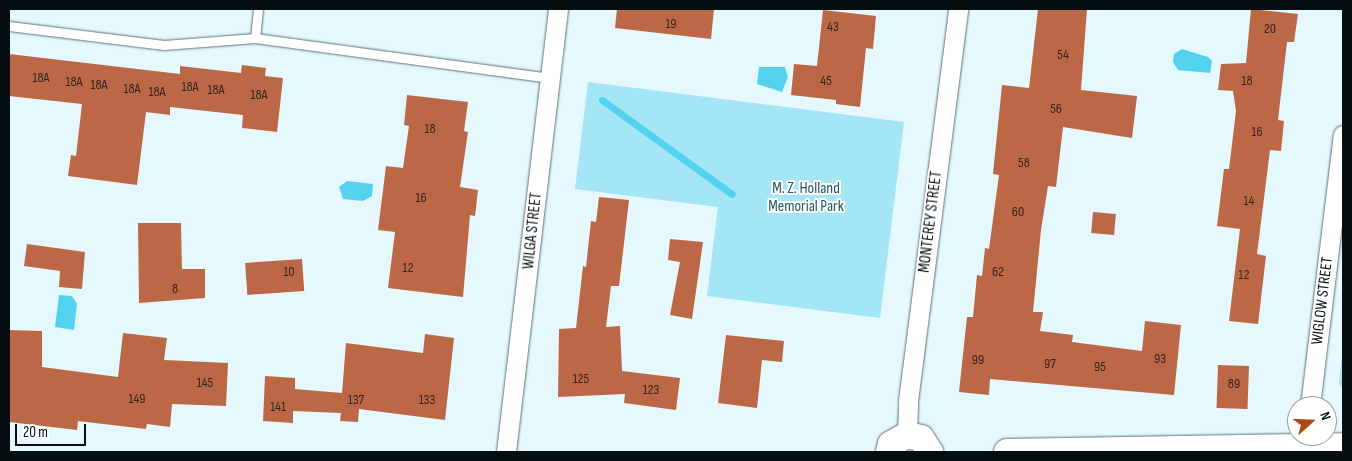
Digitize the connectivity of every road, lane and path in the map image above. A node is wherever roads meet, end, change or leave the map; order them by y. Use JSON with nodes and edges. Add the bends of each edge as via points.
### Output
{"nodes":[{"id":1,"x":258,"y":9,"type":"edge"},
{"id":2,"x":558,"y":9,"type":"edge"},
{"id":3,"x":958,"y":9,"type":"edge"},
{"id":4,"x":9,"y":26,"type":"edge"},
{"id":5,"x":255,"y":38,"type":"junction"},
{"id":6,"x":550,"y":78,"type":"junction"},
{"id":7,"x":1343,"y":136,"type":"edge"},
{"id":8,"x":1311,"y":396,"type":"edge"},
{"id":9,"x":1287,"y":442,"type":"edge"},
{"id":10,"x":898,"y":444,"type":"edge"},
{"id":11,"x":506,"y":452,"type":"edge"},
{"id":12,"x":930,"y":452,"type":"edge"},
{"id":13,"x":1007,"y":452,"type":"edge"}],
"edges":[{"from":1,"to":5,"type":"lane"},
{"from":2,"to":6,"type":"street","name":"WILGA STREET"},
{"from":3,"to":10,"type":"street","name":"MONTEREY STREET"},
{"from":4,"to":5,"type":"lane","via":[[164,45]]},
{"from":5,"to":6,"type":"lane"},
{"from":6,"to":11,"type":"street","name":"WILGA STREET"},
{"from":7,"to":8,"type":"street","name":"WIGLOW STREET"},
{"from":9,"to":13,"type":"main road"},
{"from":10,"to":12,"type":"main road","via":[[921,438]]}]}
